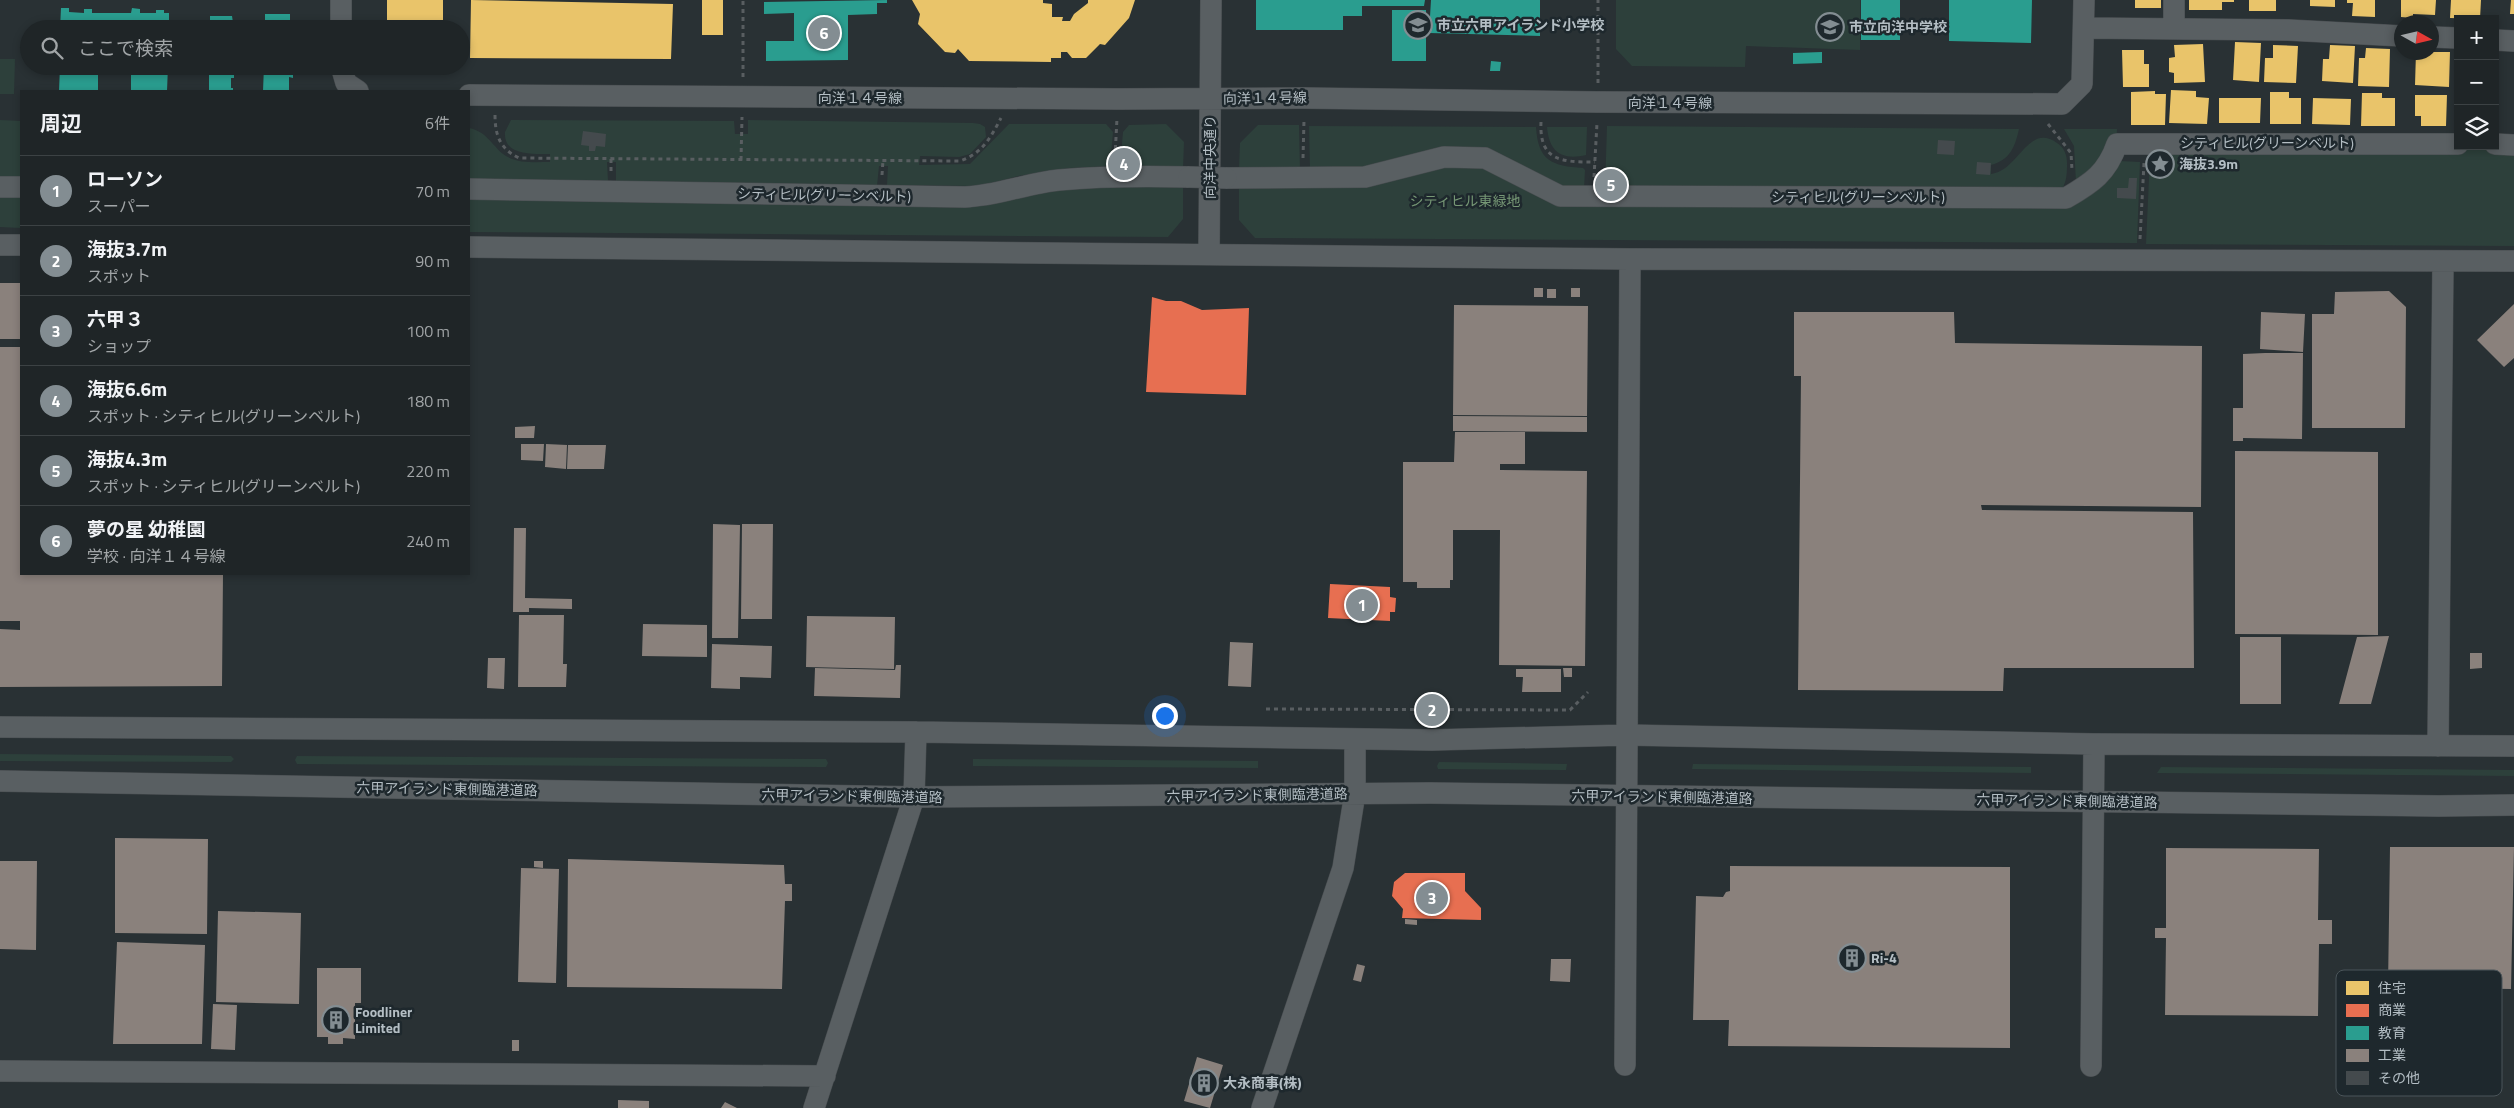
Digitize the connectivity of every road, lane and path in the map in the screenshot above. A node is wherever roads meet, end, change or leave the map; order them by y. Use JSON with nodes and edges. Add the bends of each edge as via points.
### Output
{"nodes":[{"id":1,"x":341,"y":0,"type":"edge"},
{"id":2,"x":743,"y":0,"type":"edge"},
{"id":3,"x":1211,"y":0,"type":"edge"},
{"id":4,"x":1598,"y":0,"type":"edge"},
{"id":5,"x":2084,"y":0,"type":"edge"},
{"id":6,"x":2174,"y":0,"type":"edge"},
{"id":7,"x":341,"y":20,"type":"edge"},
{"id":8,"x":2174,"y":27,"type":"junction"},
{"id":9,"x":2084,"y":28,"type":"junction"},
{"id":10,"x":2394,"y":36,"type":"edge"},
{"id":11,"x":2439,"y":37,"type":"edge"},
{"id":12,"x":2454,"y":38,"type":"edge"},
{"id":13,"x":2499,"y":40,"type":"edge"},
{"id":14,"x":2514,"y":41,"type":"edge"},
{"id":15,"x":344,"y":75,"type":"edge"},
{"id":16,"x":742,"y":78,"type":"dead end"},
{"id":17,"x":1598,"y":83,"type":"dead end"},
{"id":18,"x":356,"y":90,"type":"edge"},
{"id":19,"x":470,"y":95,"type":"edge"},
{"id":20,"x":1210,"y":99,"type":"junction"},
{"id":21,"x":495,"y":113,"type":"dead end"},
{"id":22,"x":742,"y":114,"type":"dead end"},
{"id":23,"x":1002,"y":115,"type":"dead end"},
{"id":24,"x":1118,"y":117,"type":"dead end"},
{"id":25,"x":1304,"y":120,"type":"dead end"},
{"id":26,"x":1542,"y":120,"type":"dead end"},
{"id":27,"x":1597,"y":120,"type":"dead end"},
{"id":28,"x":2047,"y":124,"type":"dead end"},
{"id":29,"x":2146,"y":143,"type":"junction"},
{"id":30,"x":2454,"y":144,"type":"edge"},
{"id":31,"x":2499,"y":144,"type":"edge"},
{"id":32,"x":2514,"y":144,"type":"edge"},
{"id":33,"x":741,"y":160,"type":"junction"},
{"id":34,"x":1114,"y":178,"type":"junction"},
{"id":35,"x":1303,"y":178,"type":"junction"},
{"id":36,"x":0,"y":187,"type":"edge"},
{"id":37,"x":20,"y":187,"type":"edge"},
{"id":38,"x":470,"y":189,"type":"edge"},
{"id":39,"x":2066,"y":198,"type":"junction"},
{"id":40,"x":2140,"y":244,"type":"dead end"},
{"id":41,"x":0,"y":245,"type":"edge"},
{"id":42,"x":20,"y":245,"type":"edge"},
{"id":43,"x":470,"y":247,"type":"edge"},
{"id":44,"x":1209,"y":254,"type":"junction"},
{"id":45,"x":1630,"y":259,"type":"junction"},
{"id":46,"x":2443,"y":261,"type":"junction"},
{"id":47,"x":2514,"y":261,"type":"edge"},
{"id":48,"x":1588,"y":692,"type":"dead end"},
{"id":49,"x":1266,"y":709,"type":"dead end"},
{"id":50,"x":0,"y":727,"type":"edge"},
{"id":51,"x":916,"y":732,"type":"junction"},
{"id":52,"x":1627,"y":735,"type":"junction"},
{"id":53,"x":1355,"y":739,"type":"junction"},
{"id":54,"x":2094,"y":744,"type":"junction"},
{"id":55,"x":2438,"y":746,"type":"junction"},
{"id":56,"x":2514,"y":746,"type":"edge"},
{"id":57,"x":0,"y":781,"type":"edge"},
{"id":58,"x":1355,"y":793,"type":"junction"},
{"id":59,"x":914,"y":797,"type":"junction"},
{"id":60,"x":1627,"y":797,"type":"junction"},
{"id":61,"x":2094,"y":800,"type":"junction"},
{"id":62,"x":2514,"y":805,"type":"edge"},
{"id":63,"x":1625,"y":1065,"type":"dead end"},
{"id":64,"x":2091,"y":1066,"type":"dead end"},
{"id":65,"x":0,"y":1071,"type":"edge"},
{"id":66,"x":825,"y":1076,"type":"junction"},
{"id":67,"x":814,"y":1108,"type":"edge"},
{"id":68,"x":1262,"y":1108,"type":"edge"}],
"edges":[{"from":1,"to":7,"type":"street"},
{"from":2,"to":16,"type":"path"},
{"from":3,"to":20,"type":"street","name":"向洋中央通り"},
{"from":4,"to":17,"type":"path"},
{"from":5,"to":9,"type":"street"},
{"from":6,"to":8,"type":"street"},
{"from":8,"to":9,"type":"street"},
{"from":8,"to":10,"type":"street"},
{"from":9,"to":20,"type":"street","name":"向洋１４号線","via":[[2082,84],[2062,104]]},
{"from":11,"to":12,"type":"street"},
{"from":13,"to":14,"type":"street"},
{"from":15,"to":18,"type":"street","via":[[346,83]]},
{"from":19,"to":20,"type":"street","name":"向洋１４号線"},
{"from":20,"to":44,"type":"street","name":"向洋中央通り"},
{"from":21,"to":33,"type":"path","via":[[495,128],[502,146],[519,158]]},
{"from":22,"to":33,"type":"path"},
{"from":23,"to":33,"type":"path","via":[[989,140],[973,157],[960,162]]},
{"from":24,"to":34,"type":"path"},
{"from":25,"to":35,"type":"path"},
{"from":26,"to":27,"type":"path","via":[[1543,145],[1550,155],[1568,162],[1595,162]]},
{"from":28,"to":39,"type":"path","via":[[2071,153],[2072,175]]},
{"from":29,"to":30,"type":"street","name":"シティヒル(グリーンベルト)"},
{"from":29,"to":39,"type":"street","name":"シティヒル(グリーンベルト)","via":[[2117,144],[2112,161],[2095,181]]},
{"from":29,"to":40,"type":"path"},
{"from":31,"to":32,"type":"street"},
{"from":34,"to":35,"type":"street","name":"シティヒル(グリーンベルト)","bridge":true},
{"from":34,"to":38,"type":"street","name":"シティヒル(グリーンベルト)","via":[[1058,180],[985,196],[965,197]]},
{"from":35,"to":39,"type":"street","name":"シティヒル(グリーンベルト)","via":[[1365,177],[1444,157],[1485,158],[1560,196]]},
{"from":36,"to":37,"type":"street"},
{"from":41,"to":42,"type":"street"},
{"from":43,"to":44,"type":"street"},
{"from":44,"to":45,"type":"street"},
{"from":45,"to":46,"type":"street"},
{"from":45,"to":52,"type":"street"},
{"from":46,"to":47,"type":"street"},
{"from":46,"to":55,"type":"street"},
{"from":48,"to":49,"type":"path","via":[[1570,710]]},
{"from":50,"to":51,"type":"street"},
{"from":51,"to":53,"type":"street"},
{"from":51,"to":59,"type":"street"},
{"from":52,"to":53,"type":"street"},
{"from":52,"to":54,"type":"street"},
{"from":52,"to":60,"type":"street"},
{"from":53,"to":58,"type":"street"},
{"from":54,"to":55,"type":"street"},
{"from":54,"to":61,"type":"street"},
{"from":55,"to":56,"type":"street"},
{"from":57,"to":59,"type":"street","name":"六甲アイランド東側臨港道路"},
{"from":58,"to":59,"type":"street","name":"六甲アイランド東側臨港道路"},
{"from":58,"to":60,"type":"street","name":"六甲アイランド東側臨港道路"},
{"from":58,"to":68,"type":"street","via":[[1343,868]]},
{"from":59,"to":66,"type":"street"},
{"from":60,"to":61,"type":"street","name":"六甲アイランド東側臨港道路"},
{"from":60,"to":63,"type":"street"},
{"from":61,"to":62,"type":"street","name":"六甲アイランド東側臨港道路"},
{"from":61,"to":64,"type":"street"},
{"from":65,"to":66,"type":"street"},
{"from":66,"to":67,"type":"street"}]}
